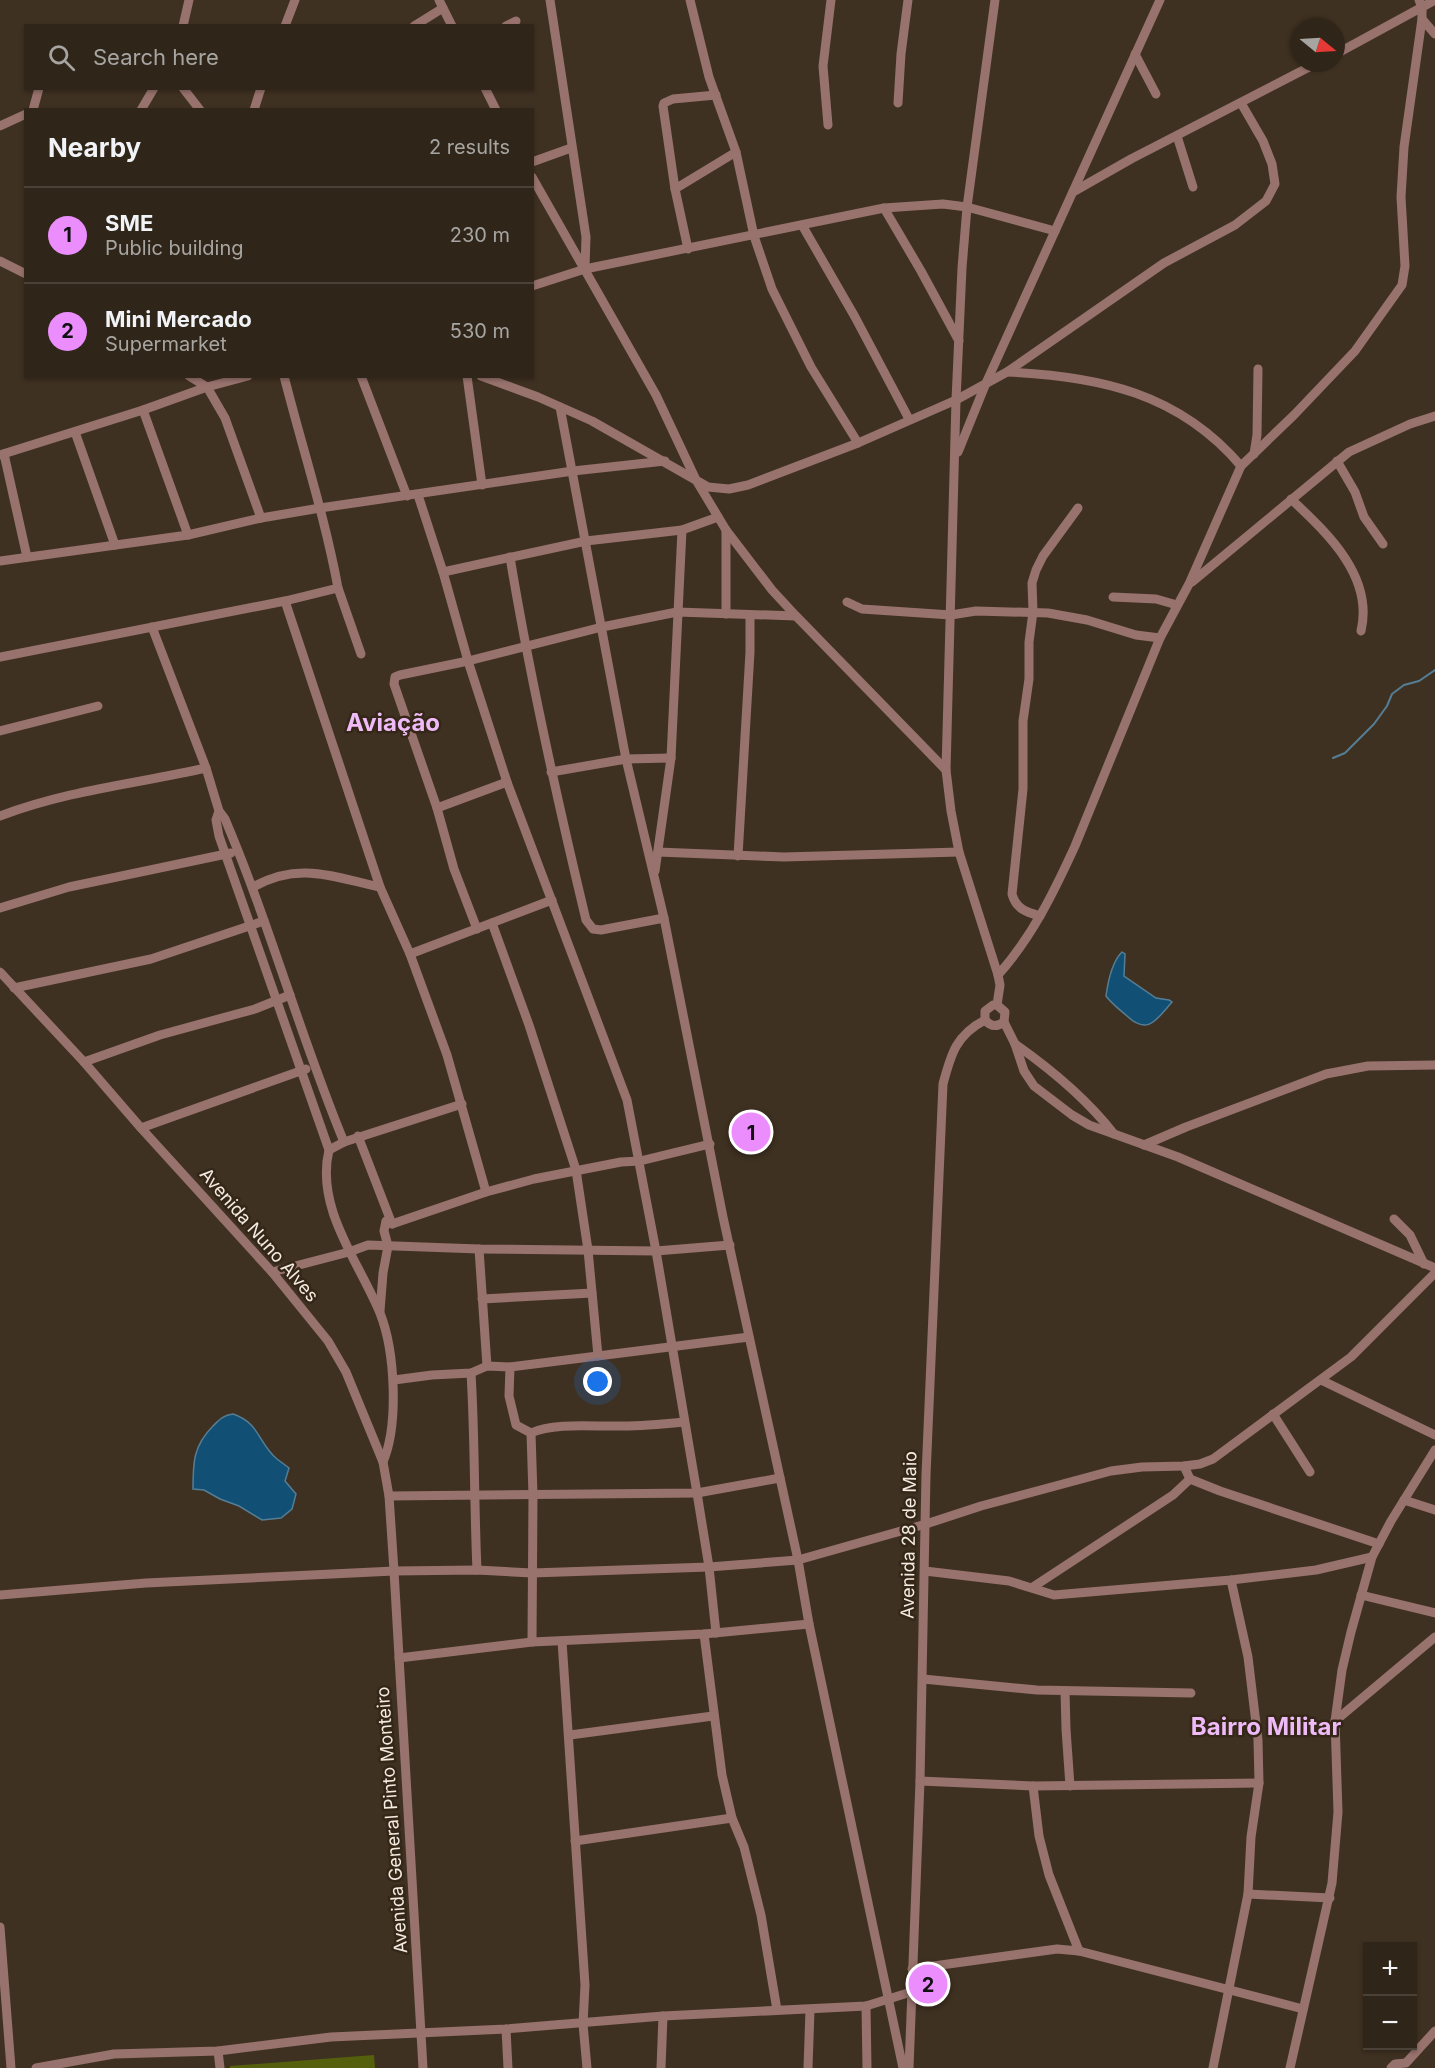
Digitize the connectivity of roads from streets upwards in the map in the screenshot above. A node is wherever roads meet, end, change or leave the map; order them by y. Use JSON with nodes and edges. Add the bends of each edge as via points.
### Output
{"nodes":[{"id":1,"x":189,"y":0,"type":"edge"},
{"id":2,"x":296,"y":0,"type":"edge"},
{"id":3,"x":550,"y":0,"type":"edge"},
{"id":4,"x":690,"y":0,"type":"edge"},
{"id":5,"x":831,"y":0,"type":"edge"},
{"id":6,"x":908,"y":0,"type":"edge"},
{"id":7,"x":994,"y":0,"type":"edge"},
{"id":8,"x":1160,"y":0,"type":"edge"},
{"id":9,"x":1428,"y":2,"type":"edge"},
{"id":10,"x":441,"y":4,"type":"edge"},
{"id":11,"x":1422,"y":19,"type":"junction"},
{"id":12,"x":516,"y":21,"type":"dead end"},
{"id":13,"x":183,"y":24,"type":"edge"},
{"id":14,"x":286,"y":24,"type":"edge"},
{"id":15,"x":416,"y":24,"type":"edge"},
{"id":16,"x":451,"y":24,"type":"edge"},
{"id":17,"x":510,"y":24,"type":"edge"},
{"id":18,"x":1435,"y":34,"type":"edge"},
{"id":19,"x":1345,"y":49,"type":"edge"},
{"id":20,"x":1135,"y":54,"type":"junction"},
{"id":21,"x":1300,"y":72,"type":"edge"},
{"id":22,"x":38,"y":90,"type":"edge"},
{"id":23,"x":153,"y":90,"type":"edge"},
{"id":24,"x":185,"y":90,"type":"edge"},
{"id":25,"x":260,"y":90,"type":"edge"},
{"id":26,"x":486,"y":90,"type":"edge"},
{"id":27,"x":1156,"y":94,"type":"dead end"},
{"id":28,"x":716,"y":95,"type":"junction"},
{"id":29,"x":1241,"y":103,"type":"junction"},
{"id":30,"x":898,"y":104,"type":"dead end"},
{"id":31,"x":34,"y":108,"type":"edge"},
{"id":32,"x":142,"y":108,"type":"edge"},
{"id":33,"x":198,"y":108,"type":"edge"},
{"id":34,"x":255,"y":108,"type":"edge"},
{"id":35,"x":495,"y":108,"type":"edge"},
{"id":36,"x":24,"y":115,"type":"edge"},
{"id":37,"x":828,"y":125,"type":"dead end"},
{"id":38,"x":0,"y":126,"type":"edge"},
{"id":39,"x":1177,"y":136,"type":"junction"},
{"id":40,"x":571,"y":148,"type":"junction"},
{"id":41,"x":735,"y":152,"type":"junction"},
{"id":42,"x":534,"y":161,"type":"edge"},
{"id":43,"x":534,"y":180,"type":"edge"},
{"id":44,"x":1193,"y":187,"type":"dead end"},
{"id":45,"x":675,"y":189,"type":"junction"},
{"id":46,"x":1073,"y":192,"type":"junction"},
{"id":47,"x":967,"y":207,"type":"junction"},
{"id":48,"x":884,"y":208,"type":"junction"},
{"id":49,"x":802,"y":225,"type":"junction"},
{"id":50,"x":1055,"y":231,"type":"junction"},
{"id":51,"x":754,"y":236,"type":"junction"},
{"id":52,"x":688,"y":249,"type":"junction"},
{"id":53,"x":0,"y":261,"type":"edge"},
{"id":54,"x":585,"y":269,"type":"junction"},
{"id":55,"x":24,"y":273,"type":"edge"},
{"id":56,"x":534,"y":285,"type":"edge"},
{"id":57,"x":960,"y":342,"type":"junction"},
{"id":58,"x":1258,"y":369,"type":"dead end"},
{"id":59,"x":1007,"y":372,"type":"junction"},
{"id":60,"x":192,"y":378,"type":"edge"},
{"id":61,"x":241,"y":378,"type":"edge"},
{"id":62,"x":284,"y":378,"type":"edge"},
{"id":63,"x":362,"y":378,"type":"edge"},
{"id":64,"x":467,"y":378,"type":"edge"},
{"id":65,"x":486,"y":378,"type":"edge"},
{"id":66,"x":986,"y":383,"type":"junction"},
{"id":67,"x":207,"y":387,"type":"junction"},
{"id":68,"x":956,"y":400,"type":"junction"},
{"id":69,"x":560,"y":407,"type":"junction"},
{"id":70,"x":143,"y":410,"type":"junction"},
{"id":71,"x":1435,"y":416,"type":"edge"},
{"id":72,"x":909,"y":419,"type":"junction"},
{"id":73,"x":75,"y":432,"type":"junction"},
{"id":74,"x":858,"y":443,"type":"junction"},
{"id":75,"x":2,"y":454,"type":"edge"},
{"id":76,"x":1254,"y":454,"type":"junction"},
{"id":77,"x":956,"y":460,"type":"junction"},
{"id":78,"x":665,"y":461,"type":"junction"},
{"id":79,"x":1337,"y":461,"type":"junction"},
{"id":80,"x":1241,"y":466,"type":"junction"},
{"id":81,"x":573,"y":471,"type":"junction"},
{"id":82,"x":696,"y":480,"type":"junction"},
{"id":83,"x":482,"y":485,"type":"junction"},
{"id":84,"x":418,"y":495,"type":"junction"},
{"id":85,"x":407,"y":496,"type":"junction"},
{"id":86,"x":1290,"y":500,"type":"junction"},
{"id":87,"x":320,"y":508,"type":"junction"},
{"id":88,"x":1078,"y":508,"type":"dead end"},
{"id":89,"x":718,"y":517,"type":"junction"},
{"id":90,"x":261,"y":518,"type":"junction"},
{"id":91,"x":682,"y":530,"type":"junction"},
{"id":92,"x":726,"y":530,"type":"junction"},
{"id":93,"x":188,"y":535,"type":"junction"},
{"id":94,"x":586,"y":541,"type":"junction"},
{"id":95,"x":1383,"y":544,"type":"dead end"},
{"id":96,"x":115,"y":545,"type":"junction"},
{"id":97,"x":27,"y":557,"type":"junction"},
{"id":98,"x":510,"y":557,"type":"junction"},
{"id":99,"x":0,"y":561,"type":"edge"},
{"id":100,"x":443,"y":573,"type":"junction"},
{"id":101,"x":1190,"y":584,"type":"junction"},
{"id":102,"x":338,"y":588,"type":"junction"},
{"id":103,"x":1113,"y":597,"type":"dead end"},
{"id":104,"x":285,"y":601,"type":"junction"},
{"id":105,"x":847,"y":602,"type":"dead end"},
{"id":106,"x":1177,"y":605,"type":"junction"},
{"id":107,"x":677,"y":612,"type":"junction"},
{"id":108,"x":1033,"y":612,"type":"junction"},
{"id":109,"x":726,"y":614,"type":"junction"},
{"id":110,"x":951,"y":615,"type":"junction"},
{"id":111,"x":750,"y":616,"type":"junction"},
{"id":112,"x":796,"y":616,"type":"junction"},
{"id":113,"x":152,"y":627,"type":"junction"},
{"id":114,"x":602,"y":627,"type":"junction"},
{"id":115,"x":1362,"y":631,"type":"dead end"},
{"id":116,"x":1160,"y":638,"type":"junction"},
{"id":117,"x":525,"y":646,"type":"junction"},
{"id":118,"x":360,"y":654,"type":"dead end"},
{"id":119,"x":0,"y":657,"type":"edge"},
{"id":120,"x":468,"y":661,"type":"junction"},
{"id":121,"x":98,"y":706,"type":"dead end"},
{"id":122,"x":0,"y":731,"type":"edge"},
{"id":123,"x":671,"y":758,"type":"junction"},
{"id":124,"x":626,"y":759,"type":"junction"},
{"id":125,"x":206,"y":768,"type":"junction"},
{"id":126,"x":946,"y":770,"type":"junction"},
{"id":127,"x":550,"y":772,"type":"junction"},
{"id":128,"x":507,"y":782,"type":"junction"},
{"id":129,"x":437,"y":808,"type":"junction"},
{"id":130,"x":219,"y":811,"type":"junction"},
{"id":131,"x":0,"y":816,"type":"edge"},
{"id":132,"x":238,"y":851,"type":"junction"},
{"id":133,"x":658,"y":852,"type":"junction"},
{"id":134,"x":959,"y":852,"type":"junction"},
{"id":135,"x":225,"y":855,"type":"junction"},
{"id":136,"x":738,"y":856,"type":"junction"},
{"id":137,"x":654,"y":876,"type":"junction"},
{"id":138,"x":253,"y":887,"type":"junction"},
{"id":139,"x":380,"y":887,"type":"junction"},
{"id":140,"x":552,"y":900,"type":"junction"},
{"id":141,"x":0,"y":908,"type":"edge"},
{"id":142,"x":1040,"y":916,"type":"junction"},
{"id":143,"x":664,"y":918,"type":"junction"},
{"id":144,"x":264,"y":921,"type":"junction"},
{"id":145,"x":492,"y":923,"type":"junction"},
{"id":146,"x":250,"y":926,"type":"junction"},
{"id":147,"x":477,"y":929,"type":"junction"},
{"id":148,"x":410,"y":954,"type":"junction"},
{"id":149,"x":0,"y":972,"type":"edge"},
{"id":150,"x":998,"y":975,"type":"junction"},
{"id":151,"x":14,"y":988,"type":"junction"},
{"id":152,"x":290,"y":995,"type":"junction"},
{"id":153,"x":276,"y":1000,"type":"junction"},
{"id":154,"x":997,"y":1005,"type":"junction"},
{"id":155,"x":986,"y":1020,"type":"junction"},
{"id":156,"x":1004,"y":1022,"type":"junction"},
{"id":157,"x":1015,"y":1044,"type":"junction"},
{"id":158,"x":84,"y":1062,"type":"junction"},
{"id":159,"x":1435,"y":1065,"type":"edge"},
{"id":160,"x":314,"y":1067,"type":"junction"},
{"id":161,"x":301,"y":1071,"type":"junction"},
{"id":162,"x":462,"y":1104,"type":"junction"},
{"id":163,"x":141,"y":1128,"type":"junction"},
{"id":164,"x":1114,"y":1134,"type":"junction"},
{"id":165,"x":358,"y":1136,"type":"junction"},
{"id":166,"x":344,"y":1142,"type":"junction"},
{"id":167,"x":710,"y":1144,"type":"junction"},
{"id":168,"x":1144,"y":1144,"type":"junction"},
{"id":169,"x":329,"y":1150,"type":"junction"},
{"id":170,"x":640,"y":1161,"type":"junction"},
{"id":171,"x":576,"y":1170,"type":"junction"},
{"id":172,"x":486,"y":1192,"type":"junction"},
{"id":173,"x":1394,"y":1219,"type":"dead end"},
{"id":174,"x":392,"y":1224,"type":"junction"},
{"id":175,"x":730,"y":1245,"type":"junction"},
{"id":176,"x":388,"y":1246,"type":"junction"},
{"id":177,"x":479,"y":1249,"type":"junction"},
{"id":178,"x":588,"y":1250,"type":"junction"},
{"id":179,"x":656,"y":1251,"type":"junction"},
{"id":180,"x":349,"y":1252,"type":"junction"},
{"id":181,"x":1424,"y":1264,"type":"junction"},
{"id":182,"x":1435,"y":1270,"type":"edge"},
{"id":183,"x":272,"y":1272,"type":"junction"},
{"id":184,"x":592,"y":1293,"type":"junction"},
{"id":185,"x":482,"y":1299,"type":"junction"},
{"id":186,"x":380,"y":1313,"type":"junction"},
{"id":187,"x":749,"y":1337,"type":"junction"},
{"id":188,"x":673,"y":1348,"type":"junction"},
{"id":189,"x":598,"y":1356,"type":"junction"},
{"id":190,"x":487,"y":1366,"type":"junction"},
{"id":191,"x":510,"y":1367,"type":"junction"},
{"id":192,"x":471,"y":1373,"type":"junction"},
{"id":193,"x":394,"y":1380,"type":"junction"},
{"id":194,"x":1321,"y":1380,"type":"junction"},
{"id":195,"x":1273,"y":1414,"type":"junction"},
{"id":196,"x":684,"y":1422,"type":"junction"},
{"id":197,"x":531,"y":1433,"type":"junction"},
{"id":198,"x":1435,"y":1435,"type":"edge"},
{"id":199,"x":1435,"y":1450,"type":"edge"},
{"id":200,"x":383,"y":1462,"type":"junction"},
{"id":201,"x":1184,"y":1466,"type":"junction"},
{"id":202,"x":1310,"y":1472,"type":"dead end"},
{"id":203,"x":780,"y":1478,"type":"junction"},
{"id":204,"x":1190,"y":1479,"type":"junction"},
{"id":205,"x":697,"y":1493,"type":"junction"},
{"id":206,"x":476,"y":1494,"type":"junction"},
{"id":207,"x":533,"y":1495,"type":"junction"},
{"id":208,"x":389,"y":1496,"type":"junction"},
{"id":209,"x":1404,"y":1500,"type":"junction"},
{"id":210,"x":1435,"y":1509,"type":"edge"},
{"id":211,"x":926,"y":1524,"type":"junction"},
{"id":212,"x":1379,"y":1544,"type":"junction"},
{"id":213,"x":1372,"y":1557,"type":"junction"},
{"id":214,"x":798,"y":1560,"type":"junction"},
{"id":215,"x":709,"y":1567,"type":"junction"},
{"id":216,"x":477,"y":1570,"type":"junction"},
{"id":217,"x":394,"y":1571,"type":"junction"},
{"id":218,"x":925,"y":1571,"type":"junction"},
{"id":219,"x":532,"y":1573,"type":"junction"},
{"id":220,"x":1231,"y":1580,"type":"junction"},
{"id":221,"x":1033,"y":1587,"type":"junction"},
{"id":222,"x":0,"y":1595,"type":"edge"},
{"id":223,"x":1361,"y":1595,"type":"junction"},
{"id":224,"x":1435,"y":1613,"type":"edge"},
{"id":225,"x":809,"y":1624,"type":"junction"},
{"id":226,"x":716,"y":1633,"type":"junction"},
{"id":227,"x":704,"y":1634,"type":"junction"},
{"id":228,"x":1435,"y":1637,"type":"edge"},
{"id":229,"x":532,"y":1641,"type":"junction"},
{"id":230,"x":562,"y":1641,"type":"junction"},
{"id":231,"x":399,"y":1658,"type":"junction"},
{"id":232,"x":923,"y":1679,"type":"junction"},
{"id":233,"x":1065,"y":1691,"type":"junction"},
{"id":234,"x":1191,"y":1693,"type":"dead end"},
{"id":235,"x":713,"y":1716,"type":"junction"},
{"id":236,"x":1335,"y":1721,"type":"junction"},
{"id":237,"x":570,"y":1735,"type":"junction"},
{"id":238,"x":920,"y":1781,"type":"junction"},
{"id":239,"x":1259,"y":1783,"type":"junction"},
{"id":240,"x":1033,"y":1786,"type":"junction"},
{"id":241,"x":1070,"y":1786,"type":"junction"},
{"id":242,"x":732,"y":1818,"type":"junction"},
{"id":243,"x":575,"y":1841,"type":"junction"},
{"id":244,"x":1248,"y":1894,"type":"junction"},
{"id":245,"x":1330,"y":1898,"type":"junction"},
{"id":246,"x":0,"y":1927,"type":"edge"},
{"id":247,"x":1079,"y":1951,"type":"junction"},
{"id":248,"x":1,"y":1952,"type":"edge"},
{"id":249,"x":912,"y":1969,"type":"junction"},
{"id":250,"x":1230,"y":1991,"type":"junction"},
{"id":251,"x":911,"y":1992,"type":"junction"},
{"id":252,"x":887,"y":2000,"type":"junction"},
{"id":253,"x":866,"y":2006,"type":"junction"},
{"id":254,"x":1303,"y":2009,"type":"junction"},
{"id":255,"x":777,"y":2010,"type":"junction"},
{"id":256,"x":810,"y":2010,"type":"junction"},
{"id":257,"x":663,"y":2016,"type":"junction"},
{"id":258,"x":584,"y":2024,"type":"junction"},
{"id":259,"x":506,"y":2029,"type":"junction"},
{"id":260,"x":1435,"y":2031,"type":"edge"},
{"id":261,"x":420,"y":2032,"type":"junction"},
{"id":262,"x":218,"y":2051,"type":"junction"},
{"id":263,"x":11,"y":2068,"type":"edge"},
{"id":264,"x":36,"y":2068,"type":"edge"},
{"id":265,"x":220,"y":2068,"type":"edge"},
{"id":266,"x":423,"y":2068,"type":"edge"},
{"id":267,"x":508,"y":2068,"type":"edge"},
{"id":268,"x":587,"y":2068,"type":"edge"},
{"id":269,"x":661,"y":2068,"type":"edge"},
{"id":270,"x":808,"y":2068,"type":"edge"},
{"id":271,"x":867,"y":2068,"type":"edge"},
{"id":272,"x":903,"y":2068,"type":"edge"},
{"id":273,"x":909,"y":2068,"type":"edge"},
{"id":274,"x":1213,"y":2068,"type":"edge"},
{"id":275,"x":1290,"y":2068,"type":"edge"},
{"id":276,"x":1391,"y":2068,"type":"edge"}],
"edges":[{"from":1,"to":13,"type":"street"},
{"from":2,"to":14,"type":"street"},
{"from":3,"to":40,"type":"street"},
{"from":4,"to":28,"type":"street"},
{"from":5,"to":37,"type":"street","via":[[823,66]]},
{"from":6,"to":30,"type":"street"},
{"from":7,"to":47,"type":"street"},
{"from":8,"to":20,"type":"street"},
{"from":9,"to":11,"type":"street"},
{"from":9,"to":19,"type":"street"},
{"from":10,"to":15,"type":"street"},
{"from":10,"to":16,"type":"street"},
{"from":11,"to":18,"type":"street"},
{"from":11,"to":76,"type":"street","via":[[1404,147],[1402,285],[1355,351]]},
{"from":12,"to":17,"type":"street"},
{"from":20,"to":27,"type":"street"},
{"from":20,"to":46,"type":"street"},
{"from":21,"to":29,"type":"street"},
{"from":22,"to":31,"type":"street"},
{"from":23,"to":32,"type":"street"},
{"from":24,"to":33,"type":"street"},
{"from":25,"to":34,"type":"street"},
{"from":26,"to":35,"type":"street"},
{"from":28,"to":41,"type":"street"},
{"from":28,"to":45,"type":"street","via":[[664,103]]},
{"from":29,"to":39,"type":"street"},
{"from":29,"to":59,"type":"street","via":[[1272,164],[1275,184],[1266,201],[1235,225],[1164,263]]},
{"from":36,"to":38,"type":"street"},
{"from":39,"to":44,"type":"street"},
{"from":39,"to":46,"type":"street"},
{"from":40,"to":42,"type":"street"},
{"from":40,"to":54,"type":"street","via":[[586,237]]},
{"from":41,"to":45,"type":"street"},
{"from":41,"to":51,"type":"street"},
{"from":43,"to":54,"type":"street"},
{"from":45,"to":52,"type":"street"},
{"from":46,"to":50,"type":"street"},
{"from":47,"to":48,"type":"street","via":[[943,204]]},
{"from":47,"to":50,"type":"street"},
{"from":47,"to":57,"type":"street"},
{"from":48,"to":49,"type":"street"},
{"from":48,"to":57,"type":"street"},
{"from":49,"to":51,"type":"street"},
{"from":49,"to":72,"type":"street"},
{"from":50,"to":66,"type":"street"},
{"from":51,"to":52,"type":"street"},
{"from":51,"to":74,"type":"street","via":[[771,289],[811,367]]},
{"from":52,"to":54,"type":"street"},
{"from":53,"to":55,"type":"street"},
{"from":54,"to":56,"type":"street"},
{"from":54,"to":82,"type":"street","via":[[656,395]]},
{"from":57,"to":68,"type":"street"},
{"from":58,"to":76,"type":"street"},
{"from":59,"to":66,"type":"street"},
{"from":59,"to":80,"type":"street","via":[[1111,385],[1142,394],[1193,421]]},
{"from":60,"to":67,"type":"street"},
{"from":61,"to":67,"type":"street"},
{"from":62,"to":87,"type":"street"},
{"from":63,"to":85,"type":"street"},
{"from":64,"to":83,"type":"street"},
{"from":65,"to":69,"type":"street"},
{"from":66,"to":68,"type":"street"},
{"from":66,"to":77,"type":"street"},
{"from":67,"to":70,"type":"street"},
{"from":67,"to":90,"type":"street","via":[[225,418]]},
{"from":68,"to":72,"type":"street"},
{"from":68,"to":77,"type":"street"},
{"from":69,"to":78,"type":"street"},
{"from":69,"to":81,"type":"street"},
{"from":70,"to":73,"type":"street"},
{"from":70,"to":93,"type":"street"},
{"from":71,"to":79,"type":"street","via":[[1384,435]]},
{"from":72,"to":74,"type":"street"},
{"from":73,"to":75,"type":"street"},
{"from":73,"to":96,"type":"street"},
{"from":74,"to":82,"type":"street","via":[[748,485],[718,489]]},
{"from":75,"to":97,"type":"street"},
{"from":76,"to":80,"type":"street"},
{"from":77,"to":110,"type":"street"},
{"from":78,"to":81,"type":"street"},
{"from":78,"to":82,"type":"street"},
{"from":79,"to":86,"type":"street"},
{"from":79,"to":95,"type":"street","via":[[1364,517]]},
{"from":80,"to":101,"type":"street"},
{"from":81,"to":83,"type":"street"},
{"from":81,"to":94,"type":"street"},
{"from":82,"to":89,"type":"street"},
{"from":83,"to":84,"type":"street"},
{"from":84,"to":85,"type":"street"},
{"from":84,"to":100,"type":"street"},
{"from":85,"to":87,"type":"street"},
{"from":86,"to":101,"type":"street"},
{"from":86,"to":115,"type":"street","via":[[1331,538],[1355,576],[1365,618]]},
{"from":87,"to":90,"type":"street"},
{"from":87,"to":102,"type":"street"},
{"from":88,"to":108,"type":"street","via":[[1035,570]]},
{"from":89,"to":91,"type":"street"},
{"from":89,"to":92,"type":"street"},
{"from":90,"to":93,"type":"street"},
{"from":91,"to":94,"type":"street"},
{"from":91,"to":107,"type":"street"},
{"from":92,"to":109,"type":"street"},
{"from":92,"to":112,"type":"street"},
{"from":93,"to":96,"type":"street"},
{"from":94,"to":98,"type":"street"},
{"from":94,"to":114,"type":"street"},
{"from":96,"to":97,"type":"street"},
{"from":97,"to":99,"type":"street"},
{"from":98,"to":100,"type":"street"},
{"from":98,"to":117,"type":"street"},
{"from":100,"to":120,"type":"street"},
{"from":101,"to":106,"type":"street"},
{"from":102,"to":104,"type":"street"},
{"from":102,"to":118,"type":"street"},
{"from":103,"to":106,"type":"street","via":[[1147,598]]},
{"from":104,"to":113,"type":"street"},
{"from":104,"to":139,"type":"street"},
{"from":105,"to":110,"type":"street","via":[[862,609]]},
{"from":106,"to":116,"type":"street"},
{"from":107,"to":109,"type":"street"},
{"from":107,"to":114,"type":"street"},
{"from":107,"to":123,"type":"street"},
{"from":108,"to":110,"type":"street","via":[[976,611]]},
{"from":108,"to":116,"type":"street"},
{"from":108,"to":142,"type":"street","via":[[1023,721],[1023,789],[1012,894],[1021,909]]},
{"from":109,"to":111,"type":"street"},
{"from":110,"to":126,"type":"street"},
{"from":111,"to":112,"type":"street"},
{"from":111,"to":136,"type":"street"},
{"from":112,"to":126,"type":"street"},
{"from":113,"to":119,"type":"street"},
{"from":113,"to":125,"type":"street"},
{"from":114,"to":117,"type":"street"},
{"from":114,"to":124,"type":"street"},
{"from":116,"to":142,"type":"street","via":[[1075,846]]},
{"from":117,"to":120,"type":"street"},
{"from":117,"to":127,"type":"street"},
{"from":120,"to":128,"type":"street"},
{"from":120,"to":129,"type":"street","via":[[400,675],[394,681]]},
{"from":121,"to":122,"type":"street"},
{"from":123,"to":124,"type":"street"},
{"from":123,"to":133,"type":"street"},
{"from":124,"to":127,"type":"street"},
{"from":124,"to":137,"type":"street"},
{"from":125,"to":130,"type":"street"},
{"from":125,"to":131,"type":"street","via":[[76,792]]},
{"from":126,"to":134,"type":"street"},
{"from":127,"to":143,"type":"street","via":[[589,925],[601,930]]},
{"from":128,"to":129,"type":"street"},
{"from":128,"to":140,"type":"street"},
{"from":129,"to":147,"type":"street"},
{"from":130,"to":132,"type":"street"},
{"from":130,"to":135,"type":"street","via":[[216,820]]},
{"from":132,"to":135,"type":"street"},
{"from":132,"to":138,"type":"street"},
{"from":133,"to":136,"type":"street"},
{"from":133,"to":137,"type":"street"},
{"from":134,"to":136,"type":"street"},
{"from":134,"to":150,"type":"street"},
{"from":135,"to":141,"type":"street","via":[[69,887]]},
{"from":135,"to":146,"type":"street"},
{"from":137,"to":143,"type":"street"},
{"from":138,"to":139,"type":"street","via":[[282,874],[303,872]]},
{"from":138,"to":144,"type":"street"},
{"from":139,"to":148,"type":"street"},
{"from":140,"to":145,"type":"street"},
{"from":140,"to":170,"type":"street","via":[[627,1100]]},
{"from":142,"to":150,"type":"street"},
{"from":143,"to":167,"type":"street"},
{"from":144,"to":146,"type":"street"},
{"from":144,"to":152,"type":"street"},
{"from":145,"to":147,"type":"street"},
{"from":145,"to":171,"type":"street"},
{"from":146,"to":151,"type":"street","via":[[151,959]]},
{"from":146,"to":153,"type":"street"},
{"from":147,"to":148,"type":"street"},
{"from":148,"to":162,"type":"street"},
{"from":149,"to":151,"type":"street","name":"Avenida Nuno Alves"},
{"from":150,"to":154,"type":"street"},
{"from":151,"to":158,"type":"street","name":"Avenida Nuno Alves"},
{"from":152,"to":153,"type":"street"},
{"from":152,"to":160,"type":"street"},
{"from":153,"to":158,"type":"street"},
{"from":153,"to":161,"type":"street"},
{"from":154,"to":155,"type":"street","via":[[985,1011]]},
{"from":154,"to":156,"type":"street","via":[[1005,1012]]},
{"from":155,"to":156,"type":"street","via":[[992,1026]]},
{"from":155,"to":211,"type":"street","name":"Avenida 28 de Maio","via":[[956,1044],[943,1084]]},
{"from":156,"to":157,"type":"street"},
{"from":157,"to":164,"type":"street","via":[[1085,1100]]},
{"from":157,"to":164,"type":"street","via":[[1034,1086],[1080,1120]]},
{"from":158,"to":163,"type":"street","name":"Avenida Nuno Alves"},
{"from":159,"to":168,"type":"street","via":[[1368,1066],[1326,1074]]},
{"from":160,"to":161,"type":"street"},
{"from":160,"to":166,"type":"street"},
{"from":161,"to":163,"type":"street"},
{"from":161,"to":169,"type":"street"},
{"from":162,"to":165,"type":"street"},
{"from":162,"to":172,"type":"street"},
{"from":163,"to":183,"type":"street","name":"Avenida Nuno Alves"},
{"from":164,"to":168,"type":"street"},
{"from":165,"to":166,"type":"street"},
{"from":165,"to":174,"type":"street"},
{"from":166,"to":169,"type":"street"},
{"from":167,"to":170,"type":"street"},
{"from":167,"to":175,"type":"street"},
{"from":168,"to":181,"type":"street"},
{"from":169,"to":180,"type":"street","via":[[325,1177]]},
{"from":170,"to":171,"type":"street"},
{"from":170,"to":179,"type":"street"},
{"from":171,"to":172,"type":"street"},
{"from":171,"to":178,"type":"street"},
{"from":172,"to":174,"type":"street"},
{"from":173,"to":181,"type":"street","via":[[1410,1235]]},
{"from":174,"to":176,"type":"street","via":[[386,1221]]},
{"from":175,"to":179,"type":"street"},
{"from":175,"to":187,"type":"street"},
{"from":176,"to":177,"type":"street"},
{"from":176,"to":180,"type":"street","via":[[368,1245]]},
{"from":176,"to":186,"type":"street"},
{"from":177,"to":178,"type":"street"},
{"from":177,"to":185,"type":"street"},
{"from":178,"to":179,"type":"street"},
{"from":178,"to":184,"type":"street"},
{"from":179,"to":188,"type":"street"},
{"from":180,"to":183,"type":"street"},
{"from":180,"to":186,"type":"street"},
{"from":181,"to":182,"type":"street"},
{"from":182,"to":194,"type":"street","via":[[1351,1357]]},
{"from":183,"to":200,"type":"street","name":"Avenida Nuno Alves","via":[[328,1341],[346,1372]]},
{"from":184,"to":185,"type":"street"},
{"from":184,"to":189,"type":"street"},
{"from":185,"to":190,"type":"street"},
{"from":186,"to":193,"type":"street"},
{"from":187,"to":188,"type":"street"},
{"from":187,"to":203,"type":"street"},
{"from":188,"to":189,"type":"street"},
{"from":188,"to":196,"type":"street"},
{"from":189,"to":191,"type":"street"},
{"from":190,"to":191,"type":"street"},
{"from":190,"to":192,"type":"street"},
{"from":191,"to":197,"type":"street","via":[[511,1409],[516,1425]]},
{"from":192,"to":193,"type":"street"},
{"from":192,"to":206,"type":"street"},
{"from":193,"to":200,"type":"street","via":[[390,1440]]},
{"from":194,"to":195,"type":"street"},
{"from":194,"to":198,"type":"street"},
{"from":195,"to":201,"type":"street","via":[[1214,1459]]},
{"from":195,"to":202,"type":"street"},
{"from":196,"to":197,"type":"street","via":[[568,1427]]},
{"from":196,"to":205,"type":"street"},
{"from":197,"to":207,"type":"street"},
{"from":199,"to":209,"type":"street"},
{"from":200,"to":208,"type":"street","name":"Avenida Nuno Alves"},
{"from":201,"to":204,"type":"street"},
{"from":201,"to":211,"type":"street","via":[[1111,1471]]},
{"from":203,"to":205,"type":"street"},
{"from":203,"to":214,"type":"street"},
{"from":204,"to":212,"type":"street"},
{"from":204,"to":221,"type":"street","via":[[1173,1495]]},
{"from":205,"to":207,"type":"street"},
{"from":205,"to":215,"type":"street"},
{"from":206,"to":207,"type":"street"},
{"from":206,"to":208,"type":"street"},
{"from":206,"to":216,"type":"street"},
{"from":207,"to":219,"type":"street"},
{"from":208,"to":217,"type":"street","name":"Avenida Nuno Alves"},
{"from":209,"to":210,"type":"street"},
{"from":209,"to":212,"type":"street"},
{"from":211,"to":214,"type":"street"},
{"from":211,"to":218,"type":"street","name":"Avenida 28 de Maio"},
{"from":212,"to":213,"type":"street"},
{"from":213,"to":220,"type":"street","via":[[1316,1570]]},
{"from":213,"to":223,"type":"street"},
{"from":214,"to":215,"type":"street"},
{"from":214,"to":225,"type":"street"},
{"from":215,"to":219,"type":"street"},
{"from":215,"to":226,"type":"street"},
{"from":216,"to":217,"type":"street"},
{"from":216,"to":219,"type":"street"},
{"from":217,"to":222,"type":"street","via":[[146,1583]]},
{"from":217,"to":231,"type":"street","name":"Avenida General Pinto Monteiro"},
{"from":218,"to":221,"type":"street"},
{"from":218,"to":232,"type":"street","name":"Avenida 28 de Maio"},
{"from":219,"to":229,"type":"street"},
{"from":220,"to":221,"type":"street","via":[[1054,1595]]},
{"from":220,"to":239,"type":"street","via":[[1249,1667]]},
{"from":223,"to":224,"type":"street"},
{"from":223,"to":236,"type":"street","via":[[1342,1670]]},
{"from":225,"to":226,"type":"street"},
{"from":225,"to":252,"type":"street"},
{"from":226,"to":227,"type":"street"},
{"from":227,"to":230,"type":"street"},
{"from":227,"to":235,"type":"street"},
{"from":228,"to":236,"type":"street"},
{"from":229,"to":230,"type":"street"},
{"from":229,"to":231,"type":"street"},
{"from":230,"to":237,"type":"street"},
{"from":231,"to":261,"type":"street","name":"Avenida General Pinto Monteiro"},
{"from":232,"to":233,"type":"street"},
{"from":232,"to":238,"type":"street","name":"Avenida 28 de Maio"},
{"from":233,"to":234,"type":"street"},
{"from":233,"to":241,"type":"street"},
{"from":235,"to":237,"type":"street"},
{"from":235,"to":242,"type":"street"},
{"from":236,"to":245,"type":"street","via":[[1338,1812]]},
{"from":237,"to":243,"type":"street"},
{"from":238,"to":240,"type":"street"},
{"from":238,"to":249,"type":"street","name":"Avenida 28 de Maio"},
{"from":239,"to":241,"type":"street"},
{"from":239,"to":244,"type":"street"},
{"from":240,"to":241,"type":"street"},
{"from":240,"to":247,"type":"street","via":[[1049,1875]]},
{"from":242,"to":243,"type":"street"},
{"from":242,"to":255,"type":"street","via":[[744,1847],[761,1915]]},
{"from":243,"to":258,"type":"street"},
{"from":244,"to":245,"type":"street"},
{"from":244,"to":250,"type":"street"},
{"from":245,"to":254,"type":"street"},
{"from":246,"to":248,"type":"street"},
{"from":247,"to":249,"type":"street","via":[[1057,1949]]},
{"from":247,"to":250,"type":"street"},
{"from":248,"to":263,"type":"street"},
{"from":249,"to":251,"type":"street","name":"Avenida 28 de Maio"},
{"from":250,"to":254,"type":"street"},
{"from":250,"to":274,"type":"street"},
{"from":251,"to":252,"type":"street"},
{"from":251,"to":273,"type":"street","name":"Avenida 28 de Maio"},
{"from":252,"to":253,"type":"street"},
{"from":252,"to":272,"type":"street"},
{"from":253,"to":256,"type":"street"},
{"from":253,"to":271,"type":"street"},
{"from":254,"to":275,"type":"street"},
{"from":255,"to":256,"type":"street"},
{"from":255,"to":257,"type":"street"},
{"from":256,"to":270,"type":"street"},
{"from":257,"to":258,"type":"street"},
{"from":257,"to":269,"type":"street"},
{"from":258,"to":259,"type":"street"},
{"from":258,"to":268,"type":"street"},
{"from":259,"to":261,"type":"street"},
{"from":259,"to":267,"type":"street"},
{"from":260,"to":276,"type":"street","via":[[1406,2063]]},
{"from":261,"to":262,"type":"street","via":[[331,2037]]},
{"from":261,"to":266,"type":"street","name":"Avenida General Pinto Monteiro"},
{"from":262,"to":264,"type":"street","via":[[114,2054]]},
{"from":262,"to":265,"type":"street"}]}
